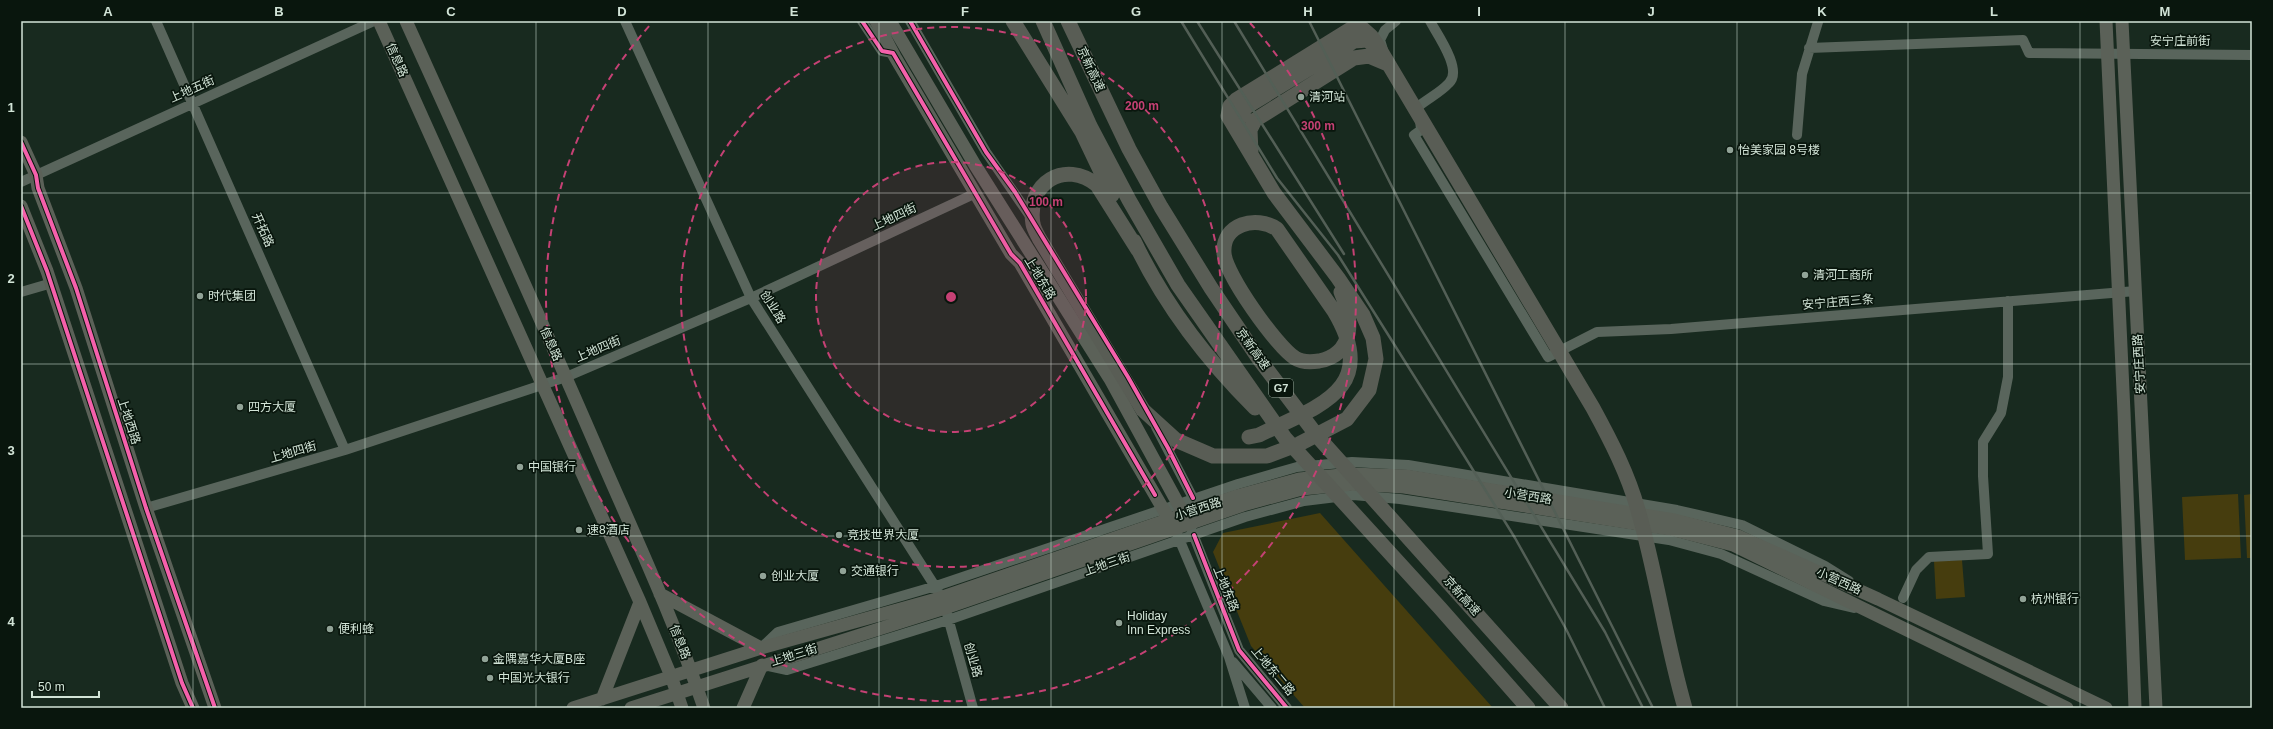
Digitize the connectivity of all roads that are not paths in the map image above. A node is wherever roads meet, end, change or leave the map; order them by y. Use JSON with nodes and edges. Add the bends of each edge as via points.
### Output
{"nodes":[{"id":1,"x":156,"y":21,"type":"edge"},
{"id":2,"x":374,"y":21,"type":"edge"},
{"id":3,"x":380,"y":21,"type":"edge"},
{"id":4,"x":406,"y":21,"type":"edge"},
{"id":5,"x":625,"y":21,"type":"edge"},
{"id":6,"x":862,"y":21,"type":"edge"},
{"id":7,"x":876,"y":21,"type":"edge"},
{"id":8,"x":890,"y":21,"type":"edge"},
{"id":9,"x":910,"y":21,"type":"edge"},
{"id":10,"x":1013,"y":21,"type":"edge"},
{"id":11,"x":1043,"y":21,"type":"edge"},
{"id":12,"x":1068,"y":21,"type":"edge"},
{"id":13,"x":1396,"y":21,"type":"edge"},
{"id":14,"x":1430,"y":21,"type":"edge"},
{"id":15,"x":2106,"y":21,"type":"edge"},
{"id":16,"x":2122,"y":21,"type":"edge"},
{"id":17,"x":1818,"y":22,"type":"dead end"},
{"id":18,"x":1809,"y":48,"type":"junction"},
{"id":19,"x":893,"y":53,"type":"junction"},
{"id":20,"x":2108,"y":54,"type":"junction"},
{"id":21,"x":2124,"y":54,"type":"junction"},
{"id":22,"x":2252,"y":55,"type":"edge"},
{"id":23,"x":1388,"y":64,"type":"junction"},
{"id":24,"x":193,"y":103,"type":"junction"},
{"id":25,"x":1419,"y":106,"type":"junction"},
{"id":26,"x":1797,"y":135,"type":"dead end"},
{"id":27,"x":21,"y":142,"type":"edge"},
{"id":28,"x":1251,"y":155,"type":"junction"},
{"id":29,"x":36,"y":175,"type":"junction"},
{"id":30,"x":21,"y":182,"type":"edge"},
{"id":31,"x":976,"y":193,"type":"junction"},
{"id":32,"x":21,"y":206,"type":"edge"},
{"id":33,"x":1138,"y":250,"type":"junction"},
{"id":34,"x":1318,"y":252,"type":"junction"},
{"id":35,"x":52,"y":283,"type":"junction"},
{"id":36,"x":2136,"y":290,"type":"junction"},
{"id":37,"x":2118,"y":291,"type":"junction"},
{"id":38,"x":21,"y":292,"type":"edge"},
{"id":39,"x":751,"y":298,"type":"junction"},
{"id":40,"x":2008,"y":300,"type":"junction"},
{"id":41,"x":566,"y":377,"type":"junction"},
{"id":42,"x":543,"y":386,"type":"junction"},
{"id":43,"x":1249,"y":437,"type":"dead end"},
{"id":44,"x":1285,"y":438,"type":"junction"},
{"id":45,"x":345,"y":450,"type":"junction"},
{"id":46,"x":1193,"y":498,"type":"junction"},
{"id":47,"x":146,"y":508,"type":"junction"},
{"id":48,"x":1186,"y":519,"type":"junction"},
{"id":49,"x":1171,"y":523,"type":"junction"},
{"id":50,"x":660,"y":594,"type":"junction"},
{"id":51,"x":1903,"y":598,"type":"dead end"},
{"id":52,"x":1878,"y":599,"type":"junction"},
{"id":53,"x":640,"y":602,"type":"junction"},
{"id":54,"x":942,"y":603,"type":"junction"},
{"id":55,"x":761,"y":648,"type":"junction"},
{"id":56,"x":1239,"y":650,"type":"junction"},
{"id":57,"x":1229,"y":657,"type":"junction"},
{"id":58,"x":762,"y":665,"type":"junction"},
{"id":59,"x":691,"y":669,"type":"junction"},
{"id":60,"x":671,"y":676,"type":"junction"},
{"id":61,"x":697,"y":686,"type":"junction"},
{"id":62,"x":677,"y":693,"type":"junction"},
{"id":63,"x":602,"y":699,"type":"junction"},
{"id":64,"x":193,"y":708,"type":"edge"},
{"id":65,"x":215,"y":708,"type":"edge"},
{"id":66,"x":573,"y":708,"type":"edge"},
{"id":67,"x":631,"y":708,"type":"edge"},
{"id":68,"x":682,"y":708,"type":"edge"},
{"id":69,"x":704,"y":708,"type":"edge"},
{"id":70,"x":743,"y":708,"type":"edge"},
{"id":71,"x":973,"y":708,"type":"edge"},
{"id":72,"x":1245,"y":708,"type":"edge"},
{"id":73,"x":1272,"y":708,"type":"edge"},
{"id":74,"x":1287,"y":708,"type":"edge"},
{"id":75,"x":1528,"y":708,"type":"edge"},
{"id":76,"x":1561,"y":708,"type":"edge"},
{"id":77,"x":1685,"y":708,"type":"edge"},
{"id":78,"x":2067,"y":708,"type":"edge"},
{"id":79,"x":2106,"y":708,"type":"edge"},
{"id":80,"x":2135,"y":708,"type":"edge"},
{"id":81,"x":2156,"y":708,"type":"edge"}],
"edges":[{"from":1,"to":24,"type":"street","name":"开拓路"},
{"from":2,"to":24,"type":"street","name":"上地五街"},
{"from":3,"to":42,"type":"main road","name":"信息路"},
{"from":4,"to":41,"type":"main road","name":"信息路"},
{"from":5,"to":39,"type":"street","name":"创业路"},
{"from":6,"to":19,"type":"street","via":[[882,51]]},
{"from":7,"to":19,"type":"main road","name":"上地东路"},
{"from":8,"to":48,"type":"main road","name":"上地东路","via":[[975,165],[1110,379]]},
{"from":9,"to":46,"type":"street","via":[[986,152],[1015,192],[1128,377]]},
{"from":10,"to":33,"type":"highway","via":[[1082,132]]},
{"from":11,"to":44,"type":"highway","name":"京新高速","number":"G7","via":[[1090,126],[1129,200],[1178,284]]},
{"from":12,"to":76,"type":"highway","name":"京新高速","number":"G7","via":[[1129,149],[1161,207],[1210,288],[1260,358],[1318,437]]},
{"from":13,"to":25,"type":"street","via":[[1385,30],[1380,40]]},
{"from":14,"to":25,"type":"street","via":[[1450,57],[1454,75],[1451,82]]},
{"from":15,"to":20,"type":"main road","name":"安宁庄西路"},
{"from":16,"to":21,"type":"main road","name":"安宁庄西路"},
{"from":17,"to":18,"type":"street"},
{"from":18,"to":20,"type":"street","name":"安宁庄前街","via":[[2023,40],[2029,53]]},
{"from":18,"to":26,"type":"street","via":[[1802,74]]},
{"from":19,"to":31,"type":"main road","name":"上地东路"},
{"from":20,"to":21,"type":"street","name":"安宁庄前街"},
{"from":20,"to":37,"type":"main road","name":"安宁庄西路"},
{"from":21,"to":22,"type":"street","name":"安宁庄前街"},
{"from":21,"to":36,"type":"main road","name":"安宁庄西路"},
{"from":23,"to":28,"type":"highway","via":[[1369,56],[1354,58],[1254,120],[1250,130]]},
{"from":23,"to":28,"type":"highway","via":[[1371,36],[1362,28],[1351,29],[1236,100],[1228,111],[1228,116]]},
{"from":23,"to":77,"type":"highway","via":[[1593,408],[1622,464],[1648,548]]},
{"from":24,"to":29,"type":"street","name":"上地五街"},
{"from":24,"to":45,"type":"street","name":"开拓路"},
{"from":25,"to":40,"type":"street","name":"安宁庄西三条","via":[[1421,130],[1414,135],[1548,357],[1597,332],[1678,329]]},
{"from":27,"to":29,"type":"main road","name":"上地西路"},
{"from":28,"to":34,"type":"highway","via":[[1274,193]]},
{"from":29,"to":30,"type":"street","name":"上地五街"},
{"from":29,"to":47,"type":"main road","name":"上地西路","via":[[38,188],[76,288]]},
{"from":31,"to":39,"type":"street","name":"上地四街"},
{"from":31,"to":49,"type":"main road","name":"上地东路","via":[[1011,254],[1020,263]]},
{"from":32,"to":35,"type":"main road"},
{"from":33,"to":34,"type":"highway","via":[[1098,186],[1089,178],[1066,173],[1041,188],[1036,196],[1033,224],[1039,238],[1143,410],[1176,440],[1213,456],[1267,456],[1299,444],[1347,419],[1369,390],[1376,359],[1372,338],[1363,315]]},
{"from":33,"to":44,"type":"highway","via":[[1186,328],[1232,386]]},
{"from":34,"to":43,"type":"highway","via":[[1336,282],[1350,320],[1350,331],[1338,352],[1318,361],[1297,359],[1279,345],[1229,272],[1224,253],[1225,246],[1233,231],[1241,225],[1260,221],[1269,224],[1284,237],[1342,325],[1348,343],[1349,374],[1335,395],[1319,406],[1259,435]]},
{"from":35,"to":38,"type":"street"},
{"from":35,"to":64,"type":"main road","via":[[182,682]]},
{"from":36,"to":37,"type":"street","name":"安宁庄西三条"},
{"from":36,"to":81,"type":"main road","name":"安宁庄西路"},
{"from":37,"to":40,"type":"street","name":"安宁庄西三条"},
{"from":37,"to":80,"type":"main road","name":"安宁庄西路"},
{"from":39,"to":41,"type":"street","name":"上地四街"},
{"from":39,"to":54,"type":"street","name":"创业路"},
{"from":40,"to":51,"type":"street","via":[[2008,377],[2001,413],[1983,442],[1988,554],[1929,557],[1916,570]]},
{"from":41,"to":42,"type":"street","name":"上地四街"},
{"from":41,"to":50,"type":"main road","name":"信息路"},
{"from":42,"to":45,"type":"street","name":"上地四街"},
{"from":42,"to":53,"type":"main road","name":"信息路"},
{"from":44,"to":75,"type":"highway","name":"京新高速","number":"G7"},
{"from":45,"to":47,"type":"street","name":"上地四街"},
{"from":46,"to":48,"type":"street","name":"小营西路"},
{"from":46,"to":52,"type":"street","name":"小营西路","via":[[1297,467],[1352,462],[1408,465],[1677,510],[1742,525],[1825,566]]},
{"from":47,"to":65,"type":"main road","name":"上地西路"},
{"from":48,"to":49,"type":"main road","name":"小营西路"},
{"from":48,"to":49,"type":"street","name":"小营西路"},
{"from":48,"to":52,"type":"main road","name":"小营西路","via":[[1299,479],[1352,474],[1406,476],[1674,520],[1738,536]]},
{"from":48,"to":56,"type":"street","name":"上地东路"},
{"from":48,"to":78,"type":"main road","name":"小营西路","via":[[1302,489],[1353,484],[1404,487],[1670,529],[1733,545]]},
{"from":49,"to":54,"type":"main road","name":"上地三街"},
{"from":49,"to":54,"type":"street","name":"上地三街"},
{"from":49,"to":57,"type":"street","name":"上地东路"},
{"from":50,"to":55,"type":"main road"},
{"from":50,"to":59,"type":"main road","name":"信息路"},
{"from":52,"to":79,"type":"main road","name":"小营西路"},
{"from":53,"to":60,"type":"main road","name":"信息路"},
{"from":53,"to":63,"type":"main road"},
{"from":54,"to":55,"type":"main road","name":"上地三街"},
{"from":54,"to":58,"type":"main road","name":"上地三街"},
{"from":54,"to":71,"type":"street","name":"创业路"},
{"from":55,"to":59,"type":"main road","name":"上地三街"},
{"from":56,"to":57,"type":"street"},
{"from":56,"to":74,"type":"street","name":"上地东二路"},
{"from":57,"to":72,"type":"street"},
{"from":57,"to":73,"type":"street"},
{"from":58,"to":61,"type":"main road","name":"上地三街"},
{"from":58,"to":70,"type":"main road"},
{"from":59,"to":60,"type":"main road","name":"上地三街"},
{"from":59,"to":61,"type":"main road","name":"信息路"},
{"from":60,"to":62,"type":"main road","name":"信息路"},
{"from":60,"to":63,"type":"main road","name":"上地三街"},
{"from":61,"to":62,"type":"main road","name":"上地三街"},
{"from":61,"to":69,"type":"main road","name":"信息路"},
{"from":62,"to":67,"type":"main road"},
{"from":62,"to":68,"type":"main road"},
{"from":63,"to":66,"type":"main road"}]}
